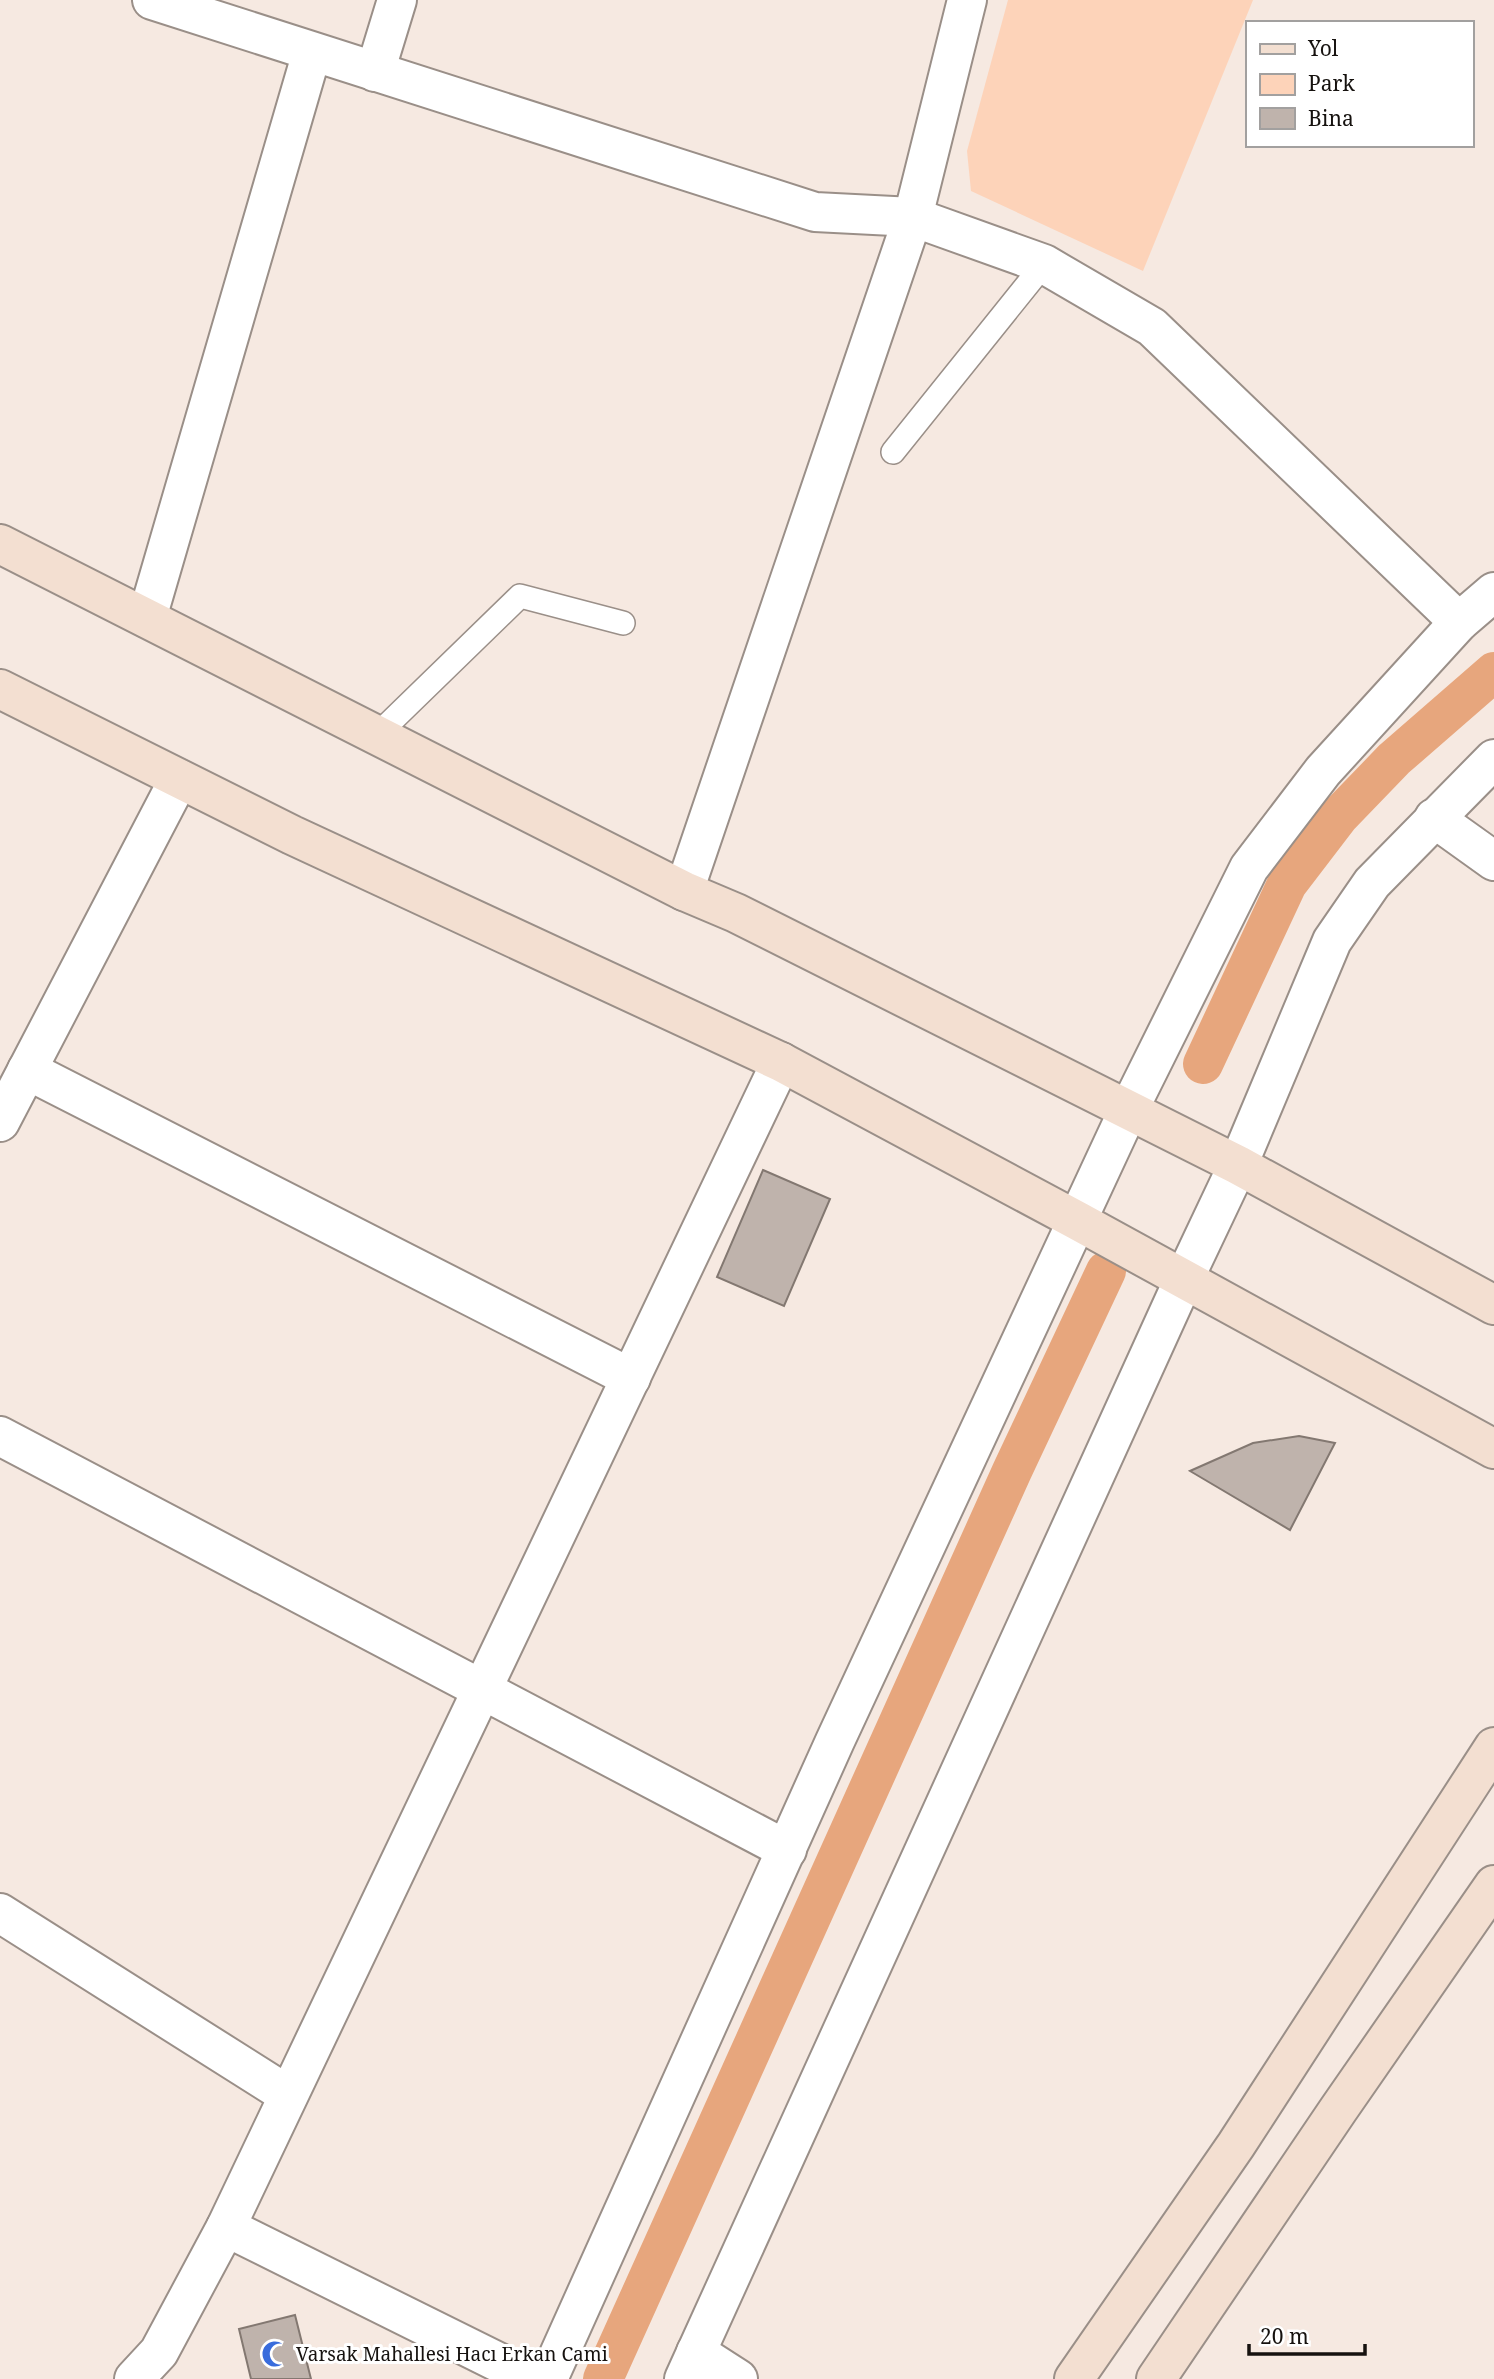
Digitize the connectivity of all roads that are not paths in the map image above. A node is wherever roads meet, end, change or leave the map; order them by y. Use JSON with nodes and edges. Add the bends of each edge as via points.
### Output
{"nodes":[{"id":1,"x":152,"y":0,"type":"edge"},
{"id":2,"x":397,"y":0,"type":"edge"},
{"id":3,"x":967,"y":0,"type":"edge"},
{"id":4,"x":312,"y":52,"type":"junction"},
{"id":5,"x":375,"y":72,"type":"junction"},
{"id":6,"x":913,"y":217,"type":"junction"},
{"id":7,"x":1044,"y":264,"type":"junction"},
{"id":8,"x":893,"y":452,"type":"dead end"},
{"id":9,"x":0,"y":544,"type":"edge"},
{"id":10,"x":1494,"y":592,"type":"edge"},
{"id":11,"x":147,"y":618,"type":"junction"},
{"id":12,"x":1459,"y":622,"type":"junction"},
{"id":13,"x":623,"y":624,"type":"dead end"},
{"id":14,"x":0,"y":689,"type":"edge"},
{"id":15,"x":377,"y":735,"type":"junction"},
{"id":16,"x":1494,"y":760,"type":"edge"},
{"id":17,"x":179,"y":779,"type":"junction"},
{"id":18,"x":1434,"y":818,"type":"junction"},
{"id":19,"x":1494,"y":861,"type":"edge"},
{"id":20,"x":684,"y":891,"type":"junction"},
{"id":21,"x":780,"y":1062,"type":"junction"},
{"id":22,"x":27,"y":1070,"type":"junction"},
{"id":23,"x":1128,"y":1111,"type":"junction"},
{"id":24,"x":0,"y":1122,"type":"edge"},
{"id":25,"x":1238,"y":1165,"type":"junction"},
{"id":26,"x":1078,"y":1221,"type":"junction"},
{"id":27,"x":1184,"y":1279,"type":"junction"},
{"id":28,"x":1494,"y":1305,"type":"edge"},
{"id":29,"x":631,"y":1378,"type":"junction"},
{"id":30,"x":0,"y":1436,"type":"edge"},
{"id":31,"x":1494,"y":1449,"type":"edge"},
{"id":32,"x":482,"y":1690,"type":"junction"},
{"id":33,"x":1494,"y":1747,"type":"edge"},
{"id":34,"x":786,"y":1850,"type":"junction"},
{"id":35,"x":1494,"y":1885,"type":"edge"},
{"id":36,"x":0,"y":1913,"type":"edge"},
{"id":37,"x":288,"y":2095,"type":"junction"},
{"id":38,"x":226,"y":2227,"type":"junction"},
{"id":39,"x":690,"y":2366,"type":"edge"},
{"id":40,"x":134,"y":2379,"type":"edge"},
{"id":41,"x":532,"y":2379,"type":"edge"},
{"id":42,"x":548,"y":2379,"type":"edge"},
{"id":43,"x":738,"y":2379,"type":"edge"},
{"id":44,"x":1074,"y":2379,"type":"edge"},
{"id":45,"x":1156,"y":2379,"type":"edge"}],
"edges":[{"from":1,"to":4,"type":"street"},
{"from":2,"to":5,"type":"street"},
{"from":3,"to":6,"type":"street"},
{"from":4,"to":5,"type":"street"},
{"from":4,"to":11,"type":"street"},
{"from":5,"to":6,"type":"street","via":[[815,212]]},
{"from":6,"to":7,"type":"street"},
{"from":6,"to":20,"type":"street"},
{"from":7,"to":8,"type":"lane"},
{"from":7,"to":12,"type":"street","via":[[1152,327]]},
{"from":9,"to":11,"type":"street"},
{"from":10,"to":12,"type":"street"},
{"from":11,"to":15,"type":"street"},
{"from":12,"to":23,"type":"street","via":[[1323,771],[1249,868]]},
{"from":13,"to":15,"type":"lane","via":[[520,596]]},
{"from":14,"to":17,"type":"street"},
{"from":15,"to":20,"type":"street"},
{"from":16,"to":18,"type":"street"},
{"from":17,"to":21,"type":"street"},
{"from":17,"to":22,"type":"street"},
{"from":18,"to":19,"type":"street"},
{"from":18,"to":25,"type":"street","via":[[1372,883],[1332,941]]},
{"from":20,"to":23,"type":"street"},
{"from":21,"to":26,"type":"street"},
{"from":21,"to":29,"type":"street"},
{"from":22,"to":24,"type":"street"},
{"from":22,"to":29,"type":"street"},
{"from":23,"to":25,"type":"street"},
{"from":23,"to":26,"type":"street"},
{"from":25,"to":27,"type":"street"},
{"from":25,"to":28,"type":"street"},
{"from":26,"to":27,"type":"street"},
{"from":26,"to":34,"type":"street"},
{"from":27,"to":31,"type":"street"},
{"from":27,"to":39,"type":"street"},
{"from":29,"to":32,"type":"street"},
{"from":30,"to":32,"type":"street"},
{"from":32,"to":34,"type":"street"},
{"from":32,"to":37,"type":"street"},
{"from":33,"to":44,"type":"street","via":[[1236,2145]]},
{"from":34,"to":42,"type":"street"},
{"from":35,"to":45,"type":"street"},
{"from":36,"to":37,"type":"street"},
{"from":37,"to":38,"type":"street"},
{"from":38,"to":40,"type":"street","via":[[159,2352]]},
{"from":38,"to":41,"type":"street"},
{"from":39,"to":43,"type":"street"}]}
